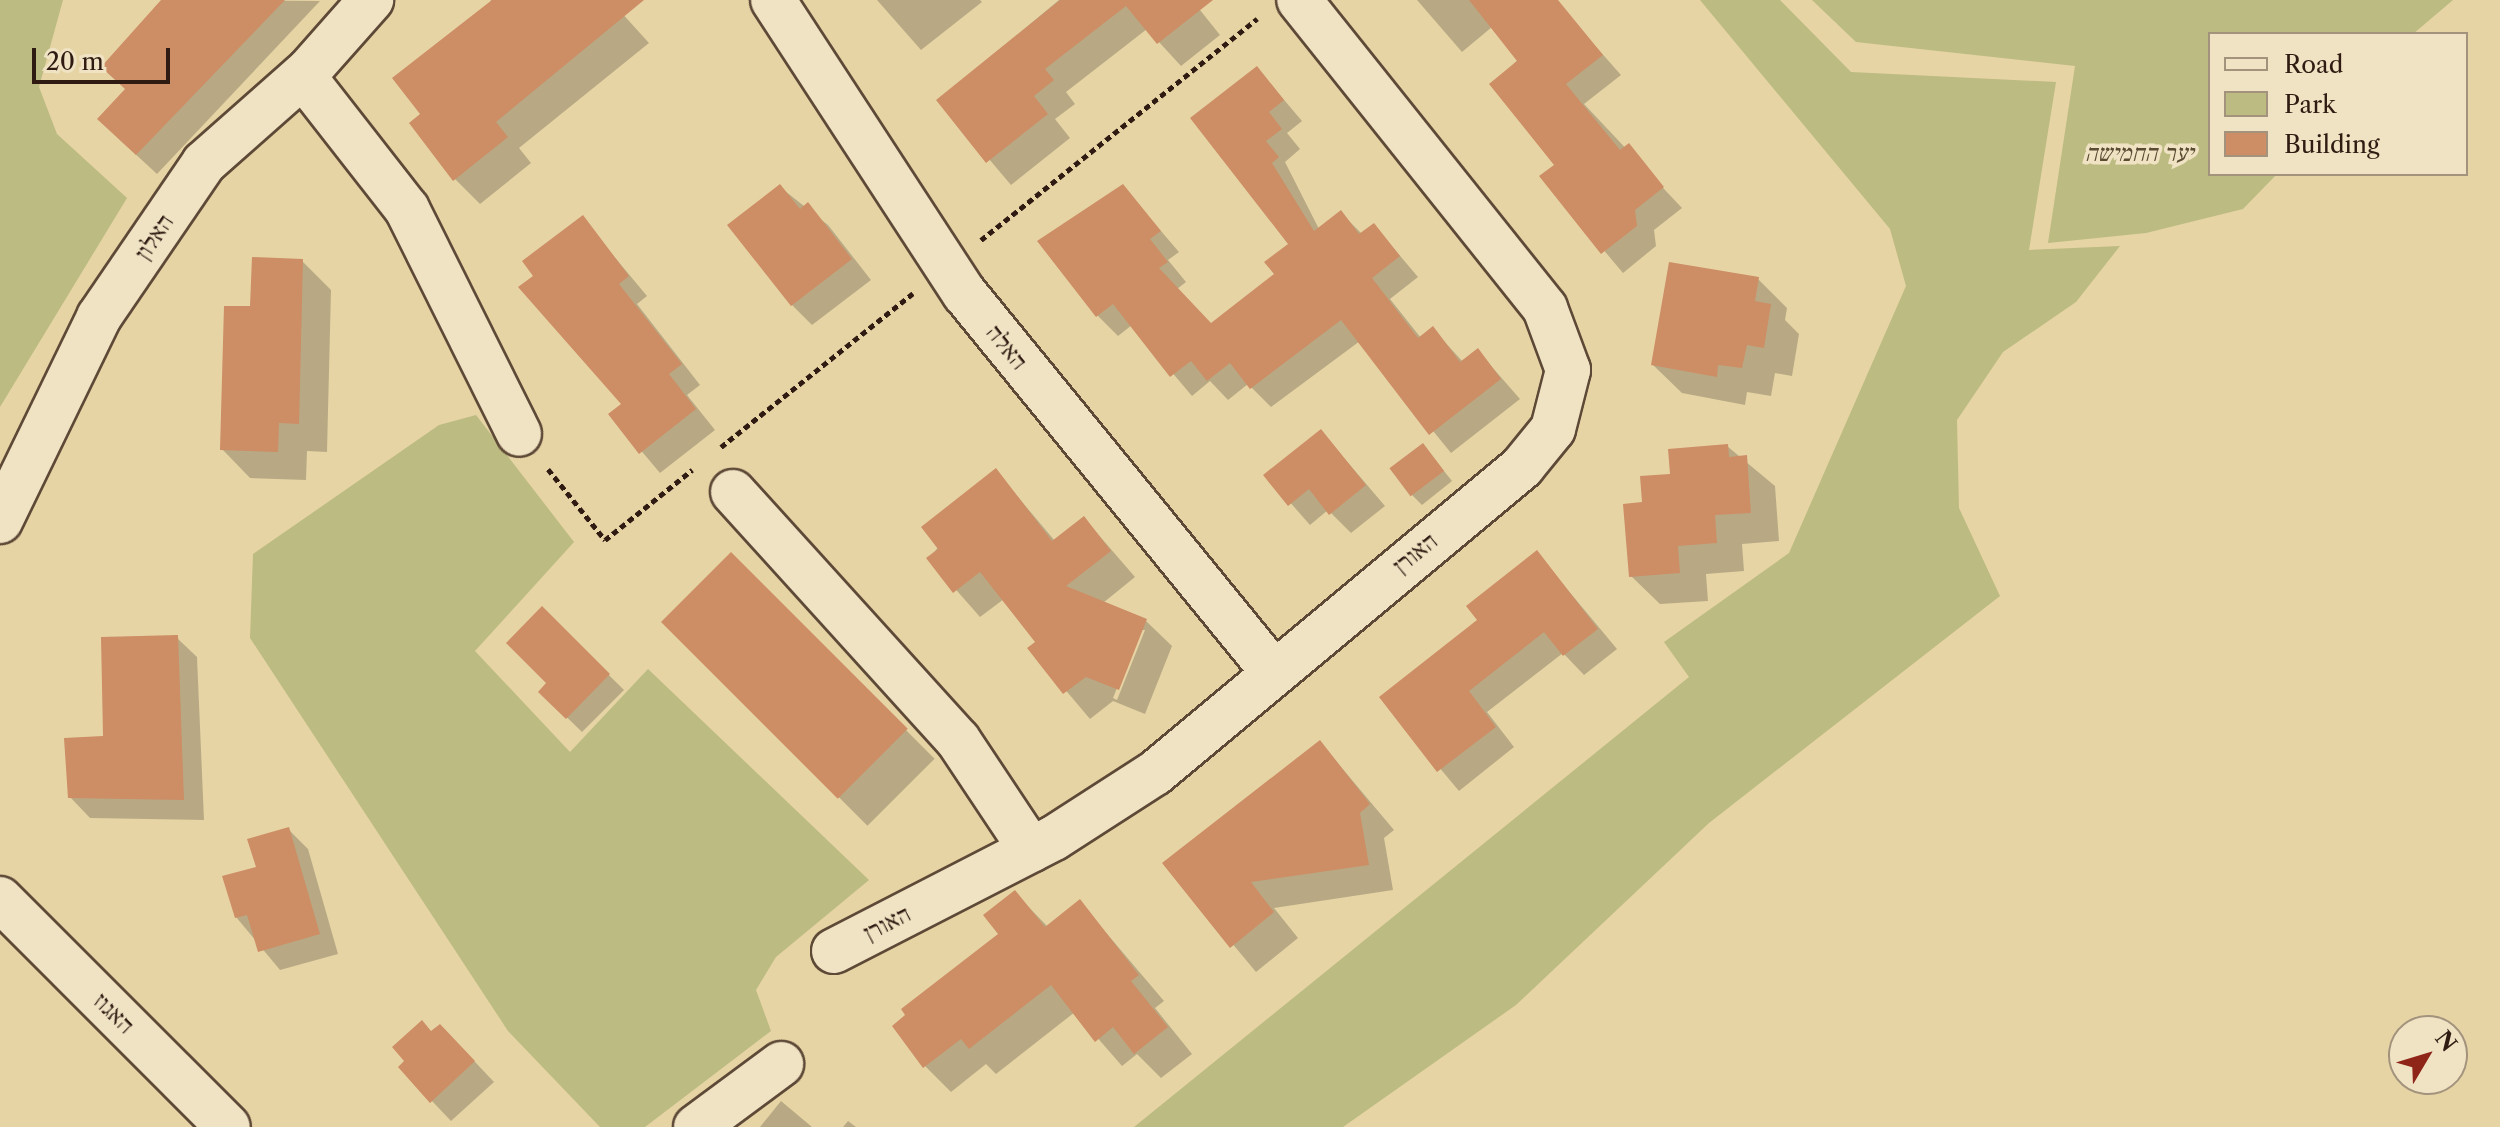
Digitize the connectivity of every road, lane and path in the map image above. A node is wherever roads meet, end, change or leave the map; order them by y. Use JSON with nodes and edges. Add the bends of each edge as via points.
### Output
{"nodes":[{"id":1,"x":371,"y":0,"type":"edge"},
{"id":2,"x":773,"y":0,"type":"edge"},
{"id":3,"x":1299,"y":0,"type":"edge"},
{"id":4,"x":303,"y":76,"type":"junction"},
{"id":5,"x":519,"y":434,"type":"joint"},
{"id":6,"x":733,"y":492,"type":"dead end"},
{"id":7,"x":0,"y":521,"type":"edge"},
{"id":8,"x":605,"y":540,"type":"dead end"},
{"id":9,"x":1273,"y":671,"type":"junction"},
{"id":10,"x":1031,"y":850,"type":"junction"},
{"id":11,"x":0,"y":899,"type":"edge"},
{"id":12,"x":834,"y":951,"type":"dead end"},
{"id":13,"x":781,"y":1064,"type":"dead end"},
{"id":14,"x":228,"y":1127,"type":"edge"},
{"id":15,"x":696,"y":1127,"type":"edge"}],
"edges":[{"from":1,"to":4,"type":"street","name":"האלון"},
{"from":2,"to":9,"type":"street","name":"האלה","via":[[965,294]]},
{"from":3,"to":9,"type":"street","name":"האורן","via":[[1545,308],[1568,370],[1563,409],[1522,467]]},
{"from":4,"to":5,"type":"street","via":[[407,209]]},
{"from":4,"to":7,"type":"street","name":"האלון","via":[[204,163],[99,317]]},
{"from":5,"to":8,"type":"path"},
{"from":6,"to":10,"type":"street","via":[[958,740]]},
{"from":9,"to":10,"type":"street","name":"האורן","via":[[1155,773]]},
{"from":10,"to":12,"type":"street","name":"האורן"},
{"from":11,"to":14,"type":"street","name":"האגוז"},
{"from":13,"to":15,"type":"street"}]}
